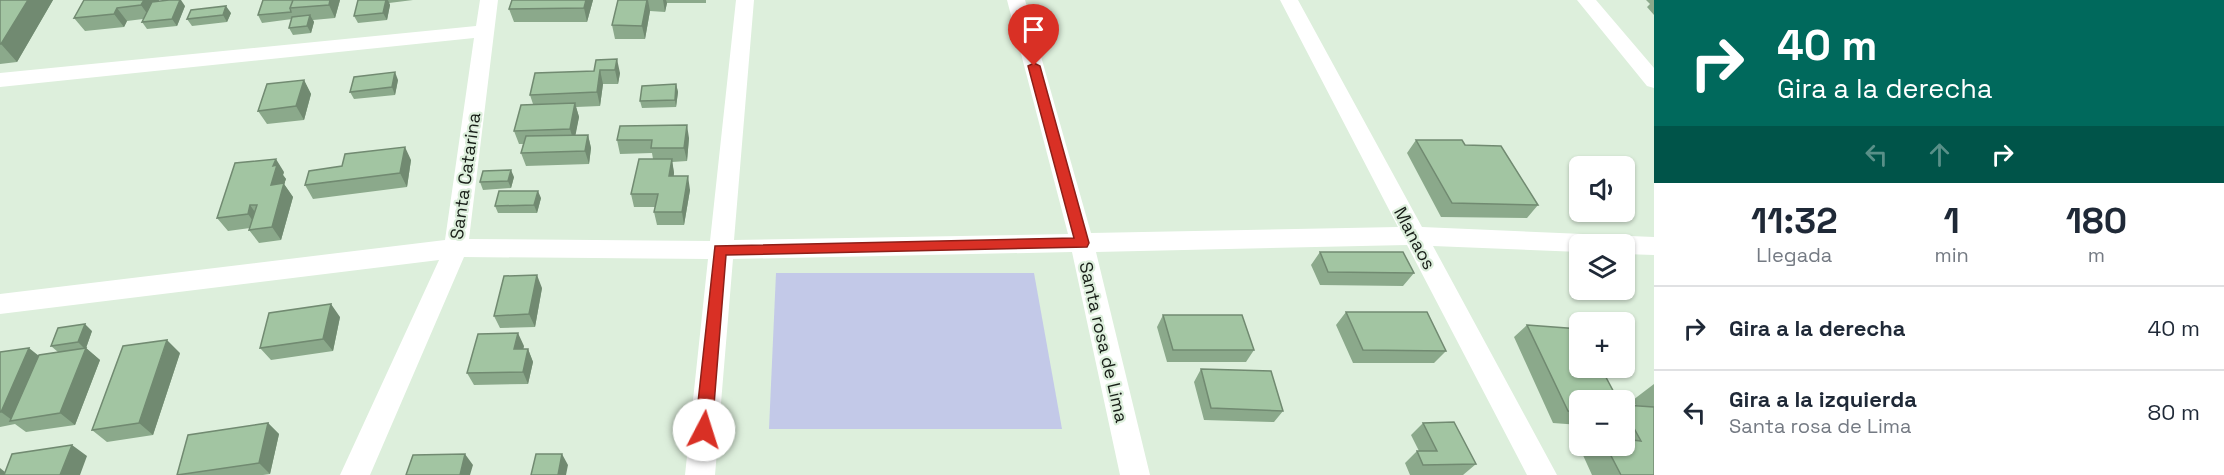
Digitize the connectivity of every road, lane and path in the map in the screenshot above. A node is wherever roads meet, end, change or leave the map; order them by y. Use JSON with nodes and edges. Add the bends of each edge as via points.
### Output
{"nodes":[{"id":1,"x":489,"y":0,"type":"edge"},
{"id":2,"x":745,"y":0,"type":"edge"},
{"id":3,"x":1016,"y":0,"type":"edge"},
{"id":4,"x":1288,"y":0,"type":"edge"},
{"id":5,"x":1586,"y":0,"type":"edge"},
{"id":6,"x":485,"y":31,"type":"junction"},
{"id":7,"x":0,"y":80,"type":"edge"},
{"id":8,"x":1654,"y":81,"type":"edge"},
{"id":9,"x":1415,"y":236,"type":"junction"},
{"id":10,"x":1569,"y":242,"type":"edge"},
{"id":11,"x":1082,"y":243,"type":"junction"},
{"id":12,"x":1635,"y":245,"type":"edge"},
{"id":13,"x":1654,"y":246,"type":"edge"},
{"id":14,"x":456,"y":248,"type":"junction"},
{"id":15,"x":720,"y":250,"type":"junction"},
{"id":16,"x":0,"y":304,"type":"edge"},
{"id":17,"x":355,"y":475,"type":"edge"},
{"id":18,"x":700,"y":475,"type":"edge"},
{"id":19,"x":1135,"y":475,"type":"edge"},
{"id":20,"x":1542,"y":475,"type":"edge"}],
"edges":[{"from":1,"to":6,"type":"street","name":"Santa Catarina"},
{"from":2,"to":15,"type":"street"},
{"from":3,"to":11,"type":"street","name":"Santa rosa de Lima"},
{"from":4,"to":9,"type":"street","name":"Manaos"},
{"from":5,"to":8,"type":"street"},
{"from":6,"to":7,"type":"street"},
{"from":6,"to":14,"type":"street","name":"Santa Catarina"},
{"from":9,"to":10,"type":"street"},
{"from":9,"to":11,"type":"street"},
{"from":9,"to":20,"type":"street","name":"Manaos"},
{"from":11,"to":15,"type":"street"},
{"from":11,"to":19,"type":"street","name":"Santa rosa de Lima"},
{"from":12,"to":13,"type":"street"},
{"from":14,"to":15,"type":"street"},
{"from":14,"to":16,"type":"street"},
{"from":14,"to":17,"type":"street","name":"Santa Catarina"},
{"from":15,"to":18,"type":"street"}]}
